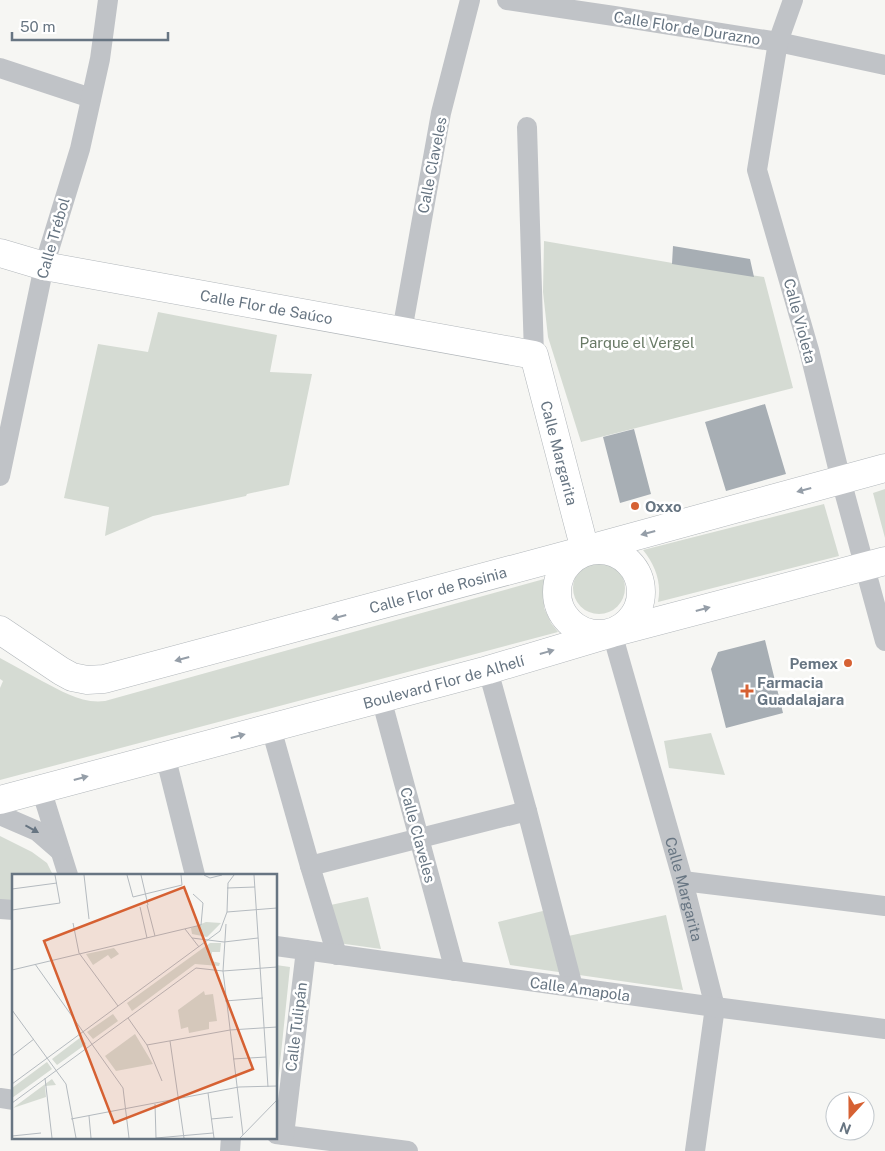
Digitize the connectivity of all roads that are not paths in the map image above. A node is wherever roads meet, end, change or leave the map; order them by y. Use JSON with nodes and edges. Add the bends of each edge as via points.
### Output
{"nodes":[{"id":1,"x":108,"y":0,"type":"edge"},
{"id":2,"x":470,"y":0,"type":"edge"},
{"id":3,"x":507,"y":0,"type":"edge"},
{"id":4,"x":793,"y":0,"type":"edge"},
{"id":5,"x":616,"y":8,"type":"edge"},
{"id":6,"x":778,"y":42,"type":"junction"},
{"id":7,"x":885,"y":65,"type":"edge"},
{"id":8,"x":0,"y":68,"type":"edge"},
{"id":9,"x":91,"y":98,"type":"junction"},
{"id":10,"x":527,"y":126,"type":"dead end"},
{"id":11,"x":0,"y":252,"type":"edge"},
{"id":12,"x":44,"y":266,"type":"junction"},
{"id":13,"x":402,"y":331,"type":"junction"},
{"id":14,"x":534,"y":355,"type":"junction"},
{"id":15,"x":5,"y":431,"type":"edge"},
{"id":16,"x":885,"y":468,"type":"edge"},
{"id":17,"x":0,"y":476,"type":"edge"},
{"id":18,"x":841,"y":480,"type":"junction"},
{"id":19,"x":585,"y":550,"type":"junction"},
{"id":20,"x":875,"y":564,"type":"edge"},
{"id":21,"x":0,"y":630,"type":"edge"},
{"id":22,"x":612,"y":633,"type":"junction"},
{"id":23,"x":885,"y":641,"type":"edge"},
{"id":24,"x":488,"y":670,"type":"junction"},
{"id":25,"x":381,"y":698,"type":"junction"},
{"id":26,"x":271,"y":728,"type":"junction"},
{"id":27,"x":165,"y":755,"type":"junction"},
{"id":28,"x":40,"y":789,"type":"junction"},
{"id":29,"x":0,"y":800,"type":"edge"},
{"id":30,"x":527,"y":811,"type":"junction"},
{"id":31,"x":0,"y":815,"type":"edge"},
{"id":32,"x":419,"y":838,"type":"junction"},
{"id":33,"x":60,"y":851,"type":"junction"},
{"id":34,"x":310,"y":866,"type":"junction"},
{"id":35,"x":68,"y":874,"type":"edge"},
{"id":36,"x":195,"y":874,"type":"edge"},
{"id":37,"x":683,"y":881,"type":"junction"},
{"id":38,"x":885,"y":906,"type":"edge"},
{"id":39,"x":278,"y":946,"type":"edge"},
{"id":40,"x":306,"y":950,"type":"junction"},
{"id":41,"x":337,"y":954,"type":"junction"},
{"id":42,"x":455,"y":971,"type":"junction"},
{"id":43,"x":573,"y":987,"type":"junction"},
{"id":44,"x":714,"y":1008,"type":"junction"},
{"id":45,"x":885,"y":1029,"type":"edge"},
{"id":46,"x":280,"y":1134,"type":"edge"},
{"id":47,"x":231,"y":1138,"type":"edge"},
{"id":48,"x":230,"y":1151,"type":"edge"},
{"id":49,"x":408,"y":1151,"type":"edge"},
{"id":50,"x":695,"y":1151,"type":"edge"}],
"edges":[{"from":1,"to":9,"type":"street","name":"Calle Trébol"},
{"from":2,"to":13,"type":"street","name":"Calle Claveles","via":[[441,113]]},
{"from":3,"to":5,"type":"street","name":"Calle Flor de Durazno"},
{"from":4,"to":6,"type":"street","name":"Calle Violeta"},
{"from":5,"to":6,"type":"street","name":"Calle Flor de Durazno"},
{"from":6,"to":7,"type":"street","name":"Calle Flor de Durazno"},
{"from":6,"to":18,"type":"street","name":"Calle Violeta","via":[[757,170],[809,350]]},
{"from":8,"to":9,"type":"street"},
{"from":9,"to":12,"type":"street","name":"Calle Trébol","via":[[80,149]]},
{"from":10,"to":14,"type":"street"},
{"from":11,"to":12,"type":"main road","name":"Calle Flor de Saúco"},
{"from":12,"to":13,"type":"main road","name":"Calle Flor de Saúco"},
{"from":12,"to":15,"type":"street","name":"Calle Trébol"},
{"from":13,"to":14,"type":"main road","name":"Calle Flor de Saúco"},
{"from":14,"to":19,"type":"main road","name":"Calle Margarita"},
{"from":15,"to":17,"type":"street","name":"Calle Trébol"},
{"from":16,"to":18,"type":"main road","name":"Calle Flor de Rosinia"},
{"from":18,"to":19,"type":"main road","name":"Calle Flor de Rosinia","one_way":true},
{"from":18,"to":20,"type":"street","name":"Calle Violeta"},
{"from":19,"to":21,"type":"main road","name":"Calle Flor de Rosinia","one_way":true,"via":[[104,679],[72,677]]},
{"from":19,"to":22,"type":"main road","via":[[566,565],[559,576],[558,601],[572,624],[598,634]]},
{"from":19,"to":22,"type":"main road","via":[[612,551],[624,557],[640,578],[640,605],[634,617]]},
{"from":22,"to":20,"type":"main road","name":"Boulevard Flor de Alhelí","one_way":true},
{"from":20,"to":23,"type":"street","name":"Calle Violeta"},
{"from":24,"to":22,"type":"main road","name":"Boulevard Flor de Alhelí","one_way":true},
{"from":22,"to":37,"type":"street","name":"Calle Margarita"},
{"from":24,"to":25,"type":"main road","name":"Boulevard Flor de Alhelí"},
{"from":24,"to":30,"type":"street"},
{"from":25,"to":26,"type":"main road","name":"Boulevard Flor de Alhelí"},
{"from":25,"to":32,"type":"street","name":"Calle Claveles"},
{"from":27,"to":26,"type":"main road","name":"Boulevard Flor de Alhelí","one_way":true},
{"from":26,"to":34,"type":"street"},
{"from":28,"to":27,"type":"main road","name":"Boulevard Flor de Alhelí","one_way":true},
{"from":27,"to":36,"type":"street"},
{"from":28,"to":29,"type":"main road","name":"Boulevard Flor de Alhelí"},
{"from":28,"to":33,"type":"street"},
{"from":30,"to":32,"type":"street"},
{"from":30,"to":43,"type":"street"},
{"from":31,"to":33,"type":"street","one_way":true,"via":[[37,831]]},
{"from":32,"to":34,"type":"street"},
{"from":32,"to":42,"type":"street","name":"Calle Claveles"},
{"from":33,"to":35,"type":"street"},
{"from":34,"to":41,"type":"street"},
{"from":37,"to":38,"type":"street"},
{"from":37,"to":44,"type":"street","name":"Calle Margarita"},
{"from":39,"to":40,"type":"street","name":"Calle Amapola"},
{"from":40,"to":41,"type":"street","name":"Calle Amapola"},
{"from":40,"to":46,"type":"street","name":"Calle Tulipán"},
{"from":41,"to":42,"type":"street","name":"Calle Amapola"},
{"from":42,"to":43,"type":"street","name":"Calle Amapola"},
{"from":43,"to":44,"type":"street","name":"Calle Amapola"},
{"from":44,"to":45,"type":"street","name":"Calle Amapola"},
{"from":44,"to":50,"type":"street","name":"Calle Margarita"},
{"from":46,"to":49,"type":"street"},
{"from":47,"to":48,"type":"street"}]}
